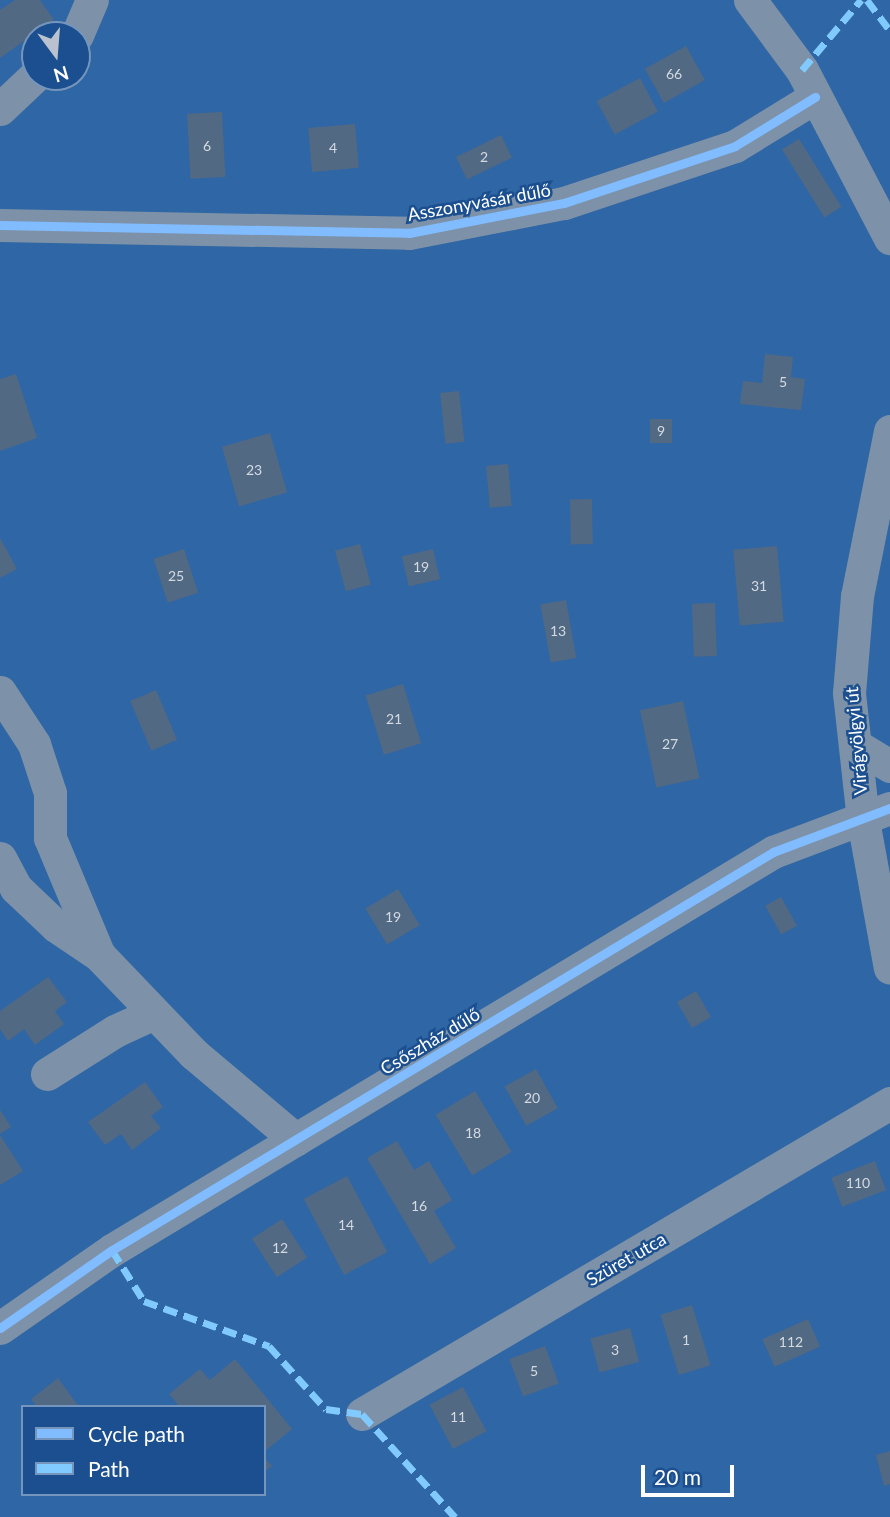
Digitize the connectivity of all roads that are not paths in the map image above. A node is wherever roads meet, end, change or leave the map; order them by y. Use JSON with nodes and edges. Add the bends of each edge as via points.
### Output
{"nodes":[{"id":1,"x":92,"y":0,"type":"edge"},
{"id":2,"x":750,"y":0,"type":"edge"},
{"id":3,"x":83,"y":21,"type":"edge"},
{"id":4,"x":21,"y":90,"type":"edge"},
{"id":5,"x":815,"y":97,"type":"junction"},
{"id":6,"x":0,"y":110,"type":"edge"},
{"id":7,"x":0,"y":225,"type":"edge"},
{"id":8,"x":890,"y":238,"type":"edge"},
{"id":9,"x":890,"y":431,"type":"edge"},
{"id":10,"x":0,"y":692,"type":"edge"},
{"id":11,"x":855,"y":746,"type":"junction"},
{"id":12,"x":890,"y":766,"type":"edge"},
{"id":13,"x":877,"y":814,"type":"edge"},
{"id":14,"x":0,"y":858,"type":"edge"},
{"id":15,"x":883,"y":904,"type":"edge"},
{"id":16,"x":99,"y":955,"type":"junction"},
{"id":17,"x":890,"y":968,"type":"edge"},
{"id":18,"x":154,"y":1013,"type":"junction"},
{"id":19,"x":47,"y":1074,"type":"dead end"},
{"id":20,"x":890,"y":1103,"type":"edge"},
{"id":21,"x":296,"y":1140,"type":"junction"},
{"id":22,"x":0,"y":1328,"type":"edge"},
{"id":23,"x":362,"y":1414,"type":"dead end"}],
"edges":[{"from":1,"to":3,"type":"street"},
{"from":2,"to":5,"type":"street","via":[[802,69]]},
{"from":4,"to":6,"type":"street"},
{"from":5,"to":7,"type":"street","name":"Asszonyvásár dűlő","via":[[735,146],[564,203],[409,233]]},
{"from":5,"to":8,"type":"street"},
{"from":9,"to":11,"type":"street","name":"Virágvölgyi út","via":[[857,596],[849,693]]},
{"from":10,"to":16,"type":"street","via":[[34,744],[50,793],[50,838]]},
{"from":11,"to":12,"type":"street"},
{"from":11,"to":13,"type":"street","name":"Virágvölgyi út"},
{"from":13,"to":15,"type":"street","name":"Virágvölgyi út"},
{"from":13,"to":21,"type":"street","name":"Csőszház dűlő","via":[[773,852]]},
{"from":14,"to":16,"type":"street","via":[[16,888],[56,926]]},
{"from":15,"to":17,"type":"street","name":"Virágvölgyi út"},
{"from":16,"to":18,"type":"street"},
{"from":18,"to":19,"type":"street","via":[[115,1031]]},
{"from":18,"to":21,"type":"street","via":[[194,1054]]},
{"from":20,"to":23,"type":"street","name":"Szüret utca"},
{"from":21,"to":22,"type":"street","name":"Csőszház dűlő","via":[[113,1250]]}]}
